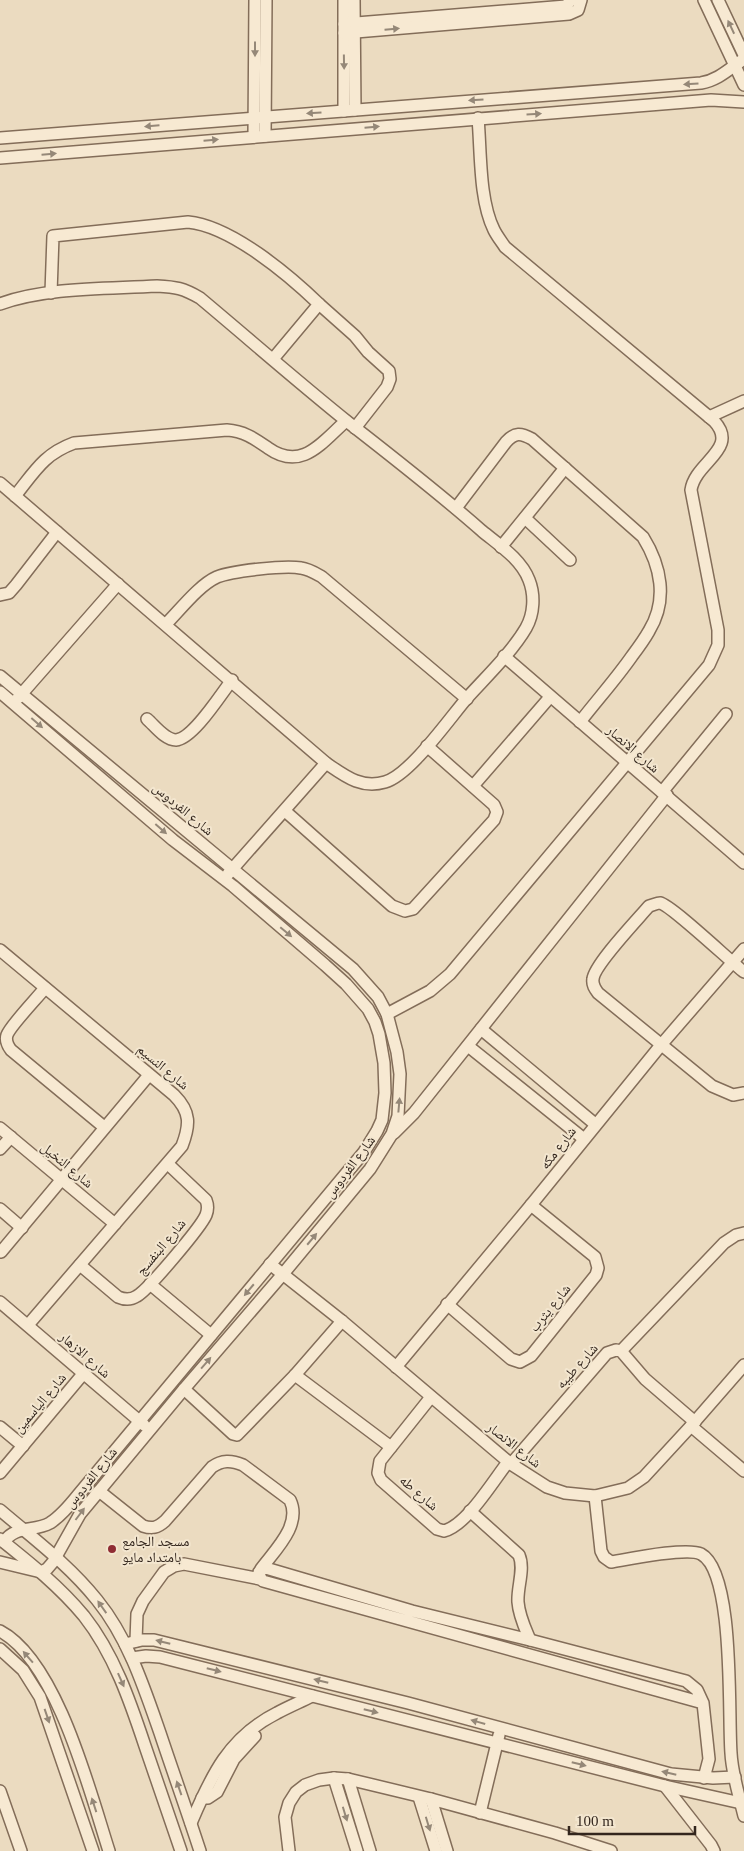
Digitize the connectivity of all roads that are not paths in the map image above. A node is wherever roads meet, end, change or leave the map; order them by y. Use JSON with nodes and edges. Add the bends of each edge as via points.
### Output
{"nodes":[{"id":1,"x":255,"y":0,"type":"edge"},
{"id":2,"x":266,"y":0,"type":"edge"},
{"id":3,"x":344,"y":0,"type":"edge"},
{"id":4,"x":354,"y":0,"type":"edge"},
{"id":5,"x":704,"y":0,"type":"edge"},
{"id":6,"x":718,"y":0,"type":"edge"},
{"id":7,"x":577,"y":1,"type":"edge"},
{"id":8,"x":349,"y":28,"type":"junction"},
{"id":9,"x":744,"y":55,"type":"edge"},
{"id":10,"x":739,"y":62,"type":"edge"},
{"id":11,"x":744,"y":85,"type":"edge"},
{"id":12,"x":744,"y":102,"type":"edge"},
{"id":13,"x":350,"y":110,"type":"junction"},
{"id":14,"x":260,"y":117,"type":"junction"},
{"id":15,"x":478,"y":118,"type":"junction"},
{"id":16,"x":260,"y":136,"type":"junction"},
{"id":17,"x":0,"y":138,"type":"edge"},
{"id":18,"x":0,"y":158,"type":"edge"},
{"id":19,"x":51,"y":293,"type":"junction"},
{"id":20,"x":0,"y":304,"type":"edge"},
{"id":21,"x":319,"y":304,"type":"junction"},
{"id":22,"x":273,"y":359,"type":"junction"},
{"id":23,"x":744,"y":401,"type":"edge"},
{"id":24,"x":709,"y":417,"type":"junction"},
{"id":25,"x":351,"y":424,"type":"junction"},
{"id":26,"x":565,"y":468,"type":"junction"},
{"id":27,"x":0,"y":483,"type":"edge"},
{"id":28,"x":15,"y":496,"type":"junction"},
{"id":29,"x":456,"y":508,"type":"junction"},
{"id":30,"x":525,"y":518,"type":"junction"},
{"id":31,"x":57,"y":532,"type":"junction"},
{"id":32,"x":501,"y":547,"type":"junction"},
{"id":33,"x":570,"y":560,"type":"dead end"},
{"id":34,"x":118,"y":584,"type":"junction"},
{"id":35,"x":0,"y":596,"type":"edge"},
{"id":36,"x":166,"y":624,"type":"junction"},
{"id":37,"x":504,"y":656,"type":"junction"},
{"id":38,"x":0,"y":676,"type":"edge"},
{"id":39,"x":232,"y":680,"type":"junction"},
{"id":40,"x":0,"y":692,"type":"edge"},
{"id":41,"x":22,"y":694,"type":"junction"},
{"id":42,"x":550,"y":697,"type":"junction"},
{"id":43,"x":467,"y":699,"type":"junction"},
{"id":44,"x":14,"y":704,"type":"junction"},
{"id":45,"x":726,"y":714,"type":"dead end"},
{"id":46,"x":147,"y":719,"type":"dead end"},
{"id":47,"x":580,"y":722,"type":"junction"},
{"id":48,"x":427,"y":746,"type":"junction"},
{"id":49,"x":326,"y":763,"type":"junction"},
{"id":50,"x":627,"y":763,"type":"junction"},
{"id":51,"x":473,"y":786,"type":"junction"},
{"id":52,"x":664,"y":794,"type":"junction"},
{"id":53,"x":285,"y":811,"type":"junction"},
{"id":54,"x":741,"y":855,"type":"edge"},
{"id":55,"x":232,"y":869,"type":"junction"},
{"id":56,"x":224,"y":879,"type":"junction"},
{"id":57,"x":744,"y":949,"type":"edge"},
{"id":58,"x":0,"y":950,"type":"edge"},
{"id":59,"x":733,"y":963,"type":"junction"},
{"id":60,"x":744,"y":972,"type":"edge"},
{"id":61,"x":45,"y":988,"type":"junction"},
{"id":62,"x":387,"y":1014,"type":"junction"},
{"id":63,"x":481,"y":1029,"type":"junction"},
{"id":64,"x":661,"y":1045,"type":"junction"},
{"id":65,"x":468,"y":1046,"type":"junction"},
{"id":66,"x":149,"y":1075,"type":"junction"},
{"id":67,"x":744,"y":1093,"type":"edge"},
{"id":68,"x":595,"y":1124,"type":"junction"},
{"id":69,"x":104,"y":1127,"type":"junction"},
{"id":70,"x":0,"y":1128,"type":"edge"},
{"id":71,"x":392,"y":1134,"type":"junction"},
{"id":72,"x":11,"y":1137,"type":"junction"},
{"id":73,"x":584,"y":1139,"type":"junction"},
{"id":74,"x":0,"y":1149,"type":"edge"},
{"id":75,"x":168,"y":1164,"type":"junction"},
{"id":76,"x":62,"y":1180,"type":"junction"},
{"id":77,"x":531,"y":1205,"type":"junction"},
{"id":78,"x":0,"y":1209,"type":"edge"},
{"id":79,"x":114,"y":1224,"type":"junction"},
{"id":80,"x":22,"y":1228,"type":"junction"},
{"id":81,"x":744,"y":1232,"type":"edge"},
{"id":82,"x":1,"y":1252,"type":"edge"},
{"id":83,"x":270,"y":1264,"type":"junction"},
{"id":84,"x":80,"y":1265,"type":"junction"},
{"id":85,"x":283,"y":1274,"type":"junction"},
{"id":86,"x":150,"y":1284,"type":"junction"},
{"id":87,"x":0,"y":1302,"type":"edge"},
{"id":88,"x":448,"y":1304,"type":"junction"},
{"id":89,"x":342,"y":1321,"type":"junction"},
{"id":90,"x":28,"y":1325,"type":"junction"},
{"id":91,"x":211,"y":1336,"type":"junction"},
{"id":92,"x":621,"y":1351,"type":"junction"},
{"id":93,"x":744,"y":1365,"type":"edge"},
{"id":94,"x":396,"y":1367,"type":"junction"},
{"id":95,"x":83,"y":1374,"type":"junction"},
{"id":96,"x":295,"y":1375,"type":"junction"},
{"id":97,"x":184,"y":1389,"type":"junction"},
{"id":98,"x":431,"y":1397,"type":"junction"},
{"id":99,"x":140,"y":1422,"type":"junction"},
{"id":100,"x":693,"y":1424,"type":"junction"},
{"id":101,"x":0,"y":1427,"type":"edge"},
{"id":102,"x":150,"y":1430,"type":"junction"},
{"id":103,"x":23,"y":1446,"type":"junction"},
{"id":104,"x":390,"y":1447,"type":"junction"},
{"id":105,"x":510,"y":1463,"type":"junction"},
{"id":106,"x":744,"y":1471,"type":"edge"},
{"id":107,"x":0,"y":1473,"type":"edge"},
{"id":108,"x":99,"y":1490,"type":"junction"},
{"id":109,"x":595,"y":1496,"type":"junction"},
{"id":110,"x":0,"y":1510,"type":"edge"},
{"id":111,"x":470,"y":1511,"type":"junction"},
{"id":112,"x":22,"y":1529,"type":"junction"},
{"id":113,"x":2,"y":1540,"type":"edge"},
{"id":114,"x":56,"y":1556,"type":"junction"},
{"id":115,"x":0,"y":1562,"type":"edge"},
{"id":116,"x":41,"y":1572,"type":"junction"},
{"id":117,"x":261,"y":1574,"type":"junction"},
{"id":118,"x":0,"y":1631,"type":"edge"},
{"id":119,"x":530,"y":1640,"type":"junction"},
{"id":120,"x":131,"y":1643,"type":"junction"},
{"id":121,"x":0,"y":1649,"type":"edge"},
{"id":122,"x":132,"y":1658,"type":"junction"},
{"id":123,"x":312,"y":1696,"type":"junction"},
{"id":124,"x":703,"y":1702,"type":"junction"},
{"id":125,"x":501,"y":1728,"type":"junction"},
{"id":126,"x":498,"y":1742,"type":"junction"},
{"id":127,"x":549,"y":1742,"type":"junction"},
{"id":128,"x":545,"y":1756,"type":"junction"},
{"id":129,"x":735,"y":1777,"type":"junction"},
{"id":130,"x":334,"y":1778,"type":"junction"},
{"id":131,"x":704,"y":1778,"type":"junction"},
{"id":132,"x":348,"y":1779,"type":"junction"},
{"id":133,"x":665,"y":1786,"type":"junction"},
{"id":134,"x":0,"y":1791,"type":"edge"},
{"id":135,"x":425,"y":1798,"type":"junction"},
{"id":136,"x":741,"y":1803,"type":"junction"},
{"id":137,"x":480,"y":1813,"type":"junction"},
{"id":138,"x":744,"y":1816,"type":"edge"},
{"id":139,"x":191,"y":1823,"type":"junction"},
{"id":140,"x":21,"y":1851,"type":"edge"},
{"id":141,"x":93,"y":1851,"type":"edge"},
{"id":142,"x":109,"y":1851,"type":"edge"},
{"id":143,"x":181,"y":1851,"type":"edge"},
{"id":144,"x":200,"y":1851,"type":"edge"},
{"id":145,"x":289,"y":1851,"type":"edge"},
{"id":146,"x":357,"y":1851,"type":"edge"},
{"id":147,"x":370,"y":1851,"type":"edge"},
{"id":148,"x":436,"y":1851,"type":"edge"},
{"id":149,"x":447,"y":1851,"type":"edge"},
{"id":150,"x":611,"y":1851,"type":"edge"},
{"id":151,"x":714,"y":1851,"type":"edge"}],
"edges":[{"from":1,"to":14,"type":"street","one_way":true},
{"from":2,"to":14,"type":"street"},
{"from":3,"to":8,"type":"street"},
{"from":4,"to":8,"type":"street"},
{"from":5,"to":10,"type":"street"},
{"from":9,"to":6,"type":"street","one_way":true},
{"from":7,"to":8,"type":"street","via":[[566,6]]},
{"from":8,"to":13,"type":"street"},
{"from":10,"to":11,"type":"street"},
{"from":10,"to":13,"type":"street","one_way":true,"via":[[710,82]]},
{"from":15,"to":12,"type":"street","one_way":true,"via":[[722,99]]},
{"from":13,"to":14,"type":"street","one_way":true},
{"from":14,"to":16,"type":"street"},
{"from":14,"to":17,"type":"street","one_way":true},
{"from":16,"to":15,"type":"street","one_way":true},
{"from":15,"to":24,"type":"street","via":[[484,197],[495,232],[505,247]]},
{"from":18,"to":16,"type":"street","one_way":true},
{"from":19,"to":20,"type":"street"},
{"from":19,"to":21,"type":"street","via":[[53,236],[188,222],[202,223],[240,242],[290,278]]},
{"from":19,"to":22,"type":"street","via":[[157,286],[185,289]]},
{"from":21,"to":22,"type":"street"},
{"from":21,"to":25,"type":"street","via":[[389,371],[387,387]]},
{"from":22,"to":25,"type":"street"},
{"from":23,"to":24,"type":"street"},
{"from":24,"to":50,"type":"street","via":[[720,430],[722,441],[714,456],[696,474],[691,490],[718,630],[718,645],[709,666]]},
{"from":25,"to":28,"type":"street","via":[[297,458],[286,458],[236,430],[74,443],[47,457]]},
{"from":25,"to":29,"type":"street"},
{"from":26,"to":29,"type":"street","via":[[532,439],[523,434],[511,436]]},
{"from":26,"to":30,"type":"street"},
{"from":26,"to":47,"type":"street","via":[[643,537],[654,559],[660,583],[660,599],[650,630]]},
{"from":27,"to":28,"type":"street"},
{"from":28,"to":31,"type":"street"},
{"from":29,"to":32,"type":"street"},
{"from":30,"to":32,"type":"street"},
{"from":30,"to":33,"type":"street"},
{"from":31,"to":34,"type":"street"},
{"from":31,"to":35,"type":"street","via":[[9,593]]},
{"from":32,"to":37,"type":"street","via":[[529,579],[533,595],[532,612],[526,628]]},
{"from":34,"to":36,"type":"street"},
{"from":34,"to":41,"type":"street"},
{"from":36,"to":39,"type":"street"},
{"from":36,"to":43,"type":"street","via":[[217,577],[285,568],[311,570]]},
{"from":37,"to":42,"type":"street","name":"شارع الانصار"},
{"from":37,"to":43,"type":"street"},
{"from":38,"to":41,"type":"street","name":"شارع الفردوس"},
{"from":39,"to":46,"type":"street","via":[[192,732],[182,738],[167,737]]},
{"from":39,"to":49,"type":"street"},
{"from":40,"to":44,"type":"street","name":"شارع الفردوس"},
{"from":41,"to":44,"type":"street"},
{"from":41,"to":55,"type":"street","name":"شارع الفردوس"},
{"from":42,"to":47,"type":"street","name":"شارع الانصار"},
{"from":42,"to":51,"type":"street"},
{"from":43,"to":48,"type":"street"},
{"from":44,"to":56,"type":"street","name":"شارع الفردوس","one_way":true,"via":[[173,840]]},
{"from":45,"to":52,"type":"street"},
{"from":47,"to":50,"type":"street","name":"شارع الانصار"},
{"from":48,"to":49,"type":"street","via":[[400,774],[387,782],[373,785],[358,783]]},
{"from":48,"to":51,"type":"street"},
{"from":49,"to":53,"type":"street"},
{"from":50,"to":52,"type":"street","name":"شارع الانصار"},
{"from":50,"to":62,"type":"street","via":[[450,974],[430,991]]},
{"from":51,"to":53,"type":"street","via":[[494,805],[494,820],[413,909],[392,906]]},
{"from":52,"to":54,"type":"street","name":"شارع الانصار"},
{"from":52,"to":63,"type":"street"},
{"from":53,"to":55,"type":"street"},
{"from":55,"to":56,"type":"street"},
{"from":55,"to":62,"type":"street","name":"شارع الفردوس","via":[[353,968],[378,997]]},
{"from":56,"to":83,"type":"street","name":"شارع الفردوس","one_way":true,"via":[[359,998],[375,1022],[384,1063],[382,1120],[371,1141]]},
{"from":57,"to":59,"type":"street","name":"شارع مكه"},
{"from":58,"to":61,"type":"street","name":"شارع النسيم"},
{"from":59,"to":60,"type":"street"},
{"from":59,"to":64,"type":"street","name":"شارع مكه"},
{"from":59,"to":64,"type":"street","via":[[666,906],[660,903],[649,906],[600,965],[593,979],[598,994]]},
{"from":61,"to":66,"type":"street","name":"شارع النسيم"},
{"from":61,"to":69,"type":"street","via":[[9,1031],[8,1046]]},
{"from":71,"to":62,"type":"street","name":"شارع الفردوس","one_way":true,"via":[[398,1116],[400,1074]]},
{"from":63,"to":65,"type":"street"},
{"from":63,"to":68,"type":"street"},
{"from":64,"to":67,"type":"street","via":[[712,1086],[733,1095]]},
{"from":64,"to":68,"type":"street","name":"شارع مكه"},
{"from":65,"to":71,"type":"street"},
{"from":65,"to":73,"type":"street"},
{"from":66,"to":69,"type":"street"},
{"from":66,"to":75,"type":"street","name":"شارع النسيم","via":[[182,1103],[186,1113],[187,1134]]},
{"from":68,"to":73,"type":"street","name":"شارع مكه"},
{"from":69,"to":76,"type":"street"},
{"from":70,"to":72,"type":"street","name":"شارع النخيل"},
{"from":85,"to":71,"type":"street","name":"شارع الفردوس","one_way":true,"via":[[370,1169]]},
{"from":72,"to":74,"type":"street"},
{"from":72,"to":76,"type":"street","name":"شارع النخيل"},
{"from":73,"to":77,"type":"street","name":"شارع مكه"},
{"from":75,"to":79,"type":"street","name":"شارع النسيم"},
{"from":75,"to":86,"type":"street","name":"شارع البنفسج","via":[[208,1205],[205,1216],[194,1231]]},
{"from":76,"to":79,"type":"street","name":"شارع النخيل"},
{"from":76,"to":80,"type":"street"},
{"from":77,"to":88,"type":"street","name":"شارع مكه"},
{"from":77,"to":88,"type":"street","name":"شارع يثرب","via":[[595,1257],[598,1268],[596,1275],[531,1356],[520,1362],[511,1359]]},
{"from":78,"to":80,"type":"street"},
{"from":79,"to":84,"type":"street","name":"شارع النسيم"},
{"from":80,"to":82,"type":"street"},
{"from":81,"to":92,"type":"street","via":[[724,1243]]},
{"from":83,"to":85,"type":"street","name":"شارع الانصار"},
{"from":83,"to":91,"type":"street","name":"شارع الفردوس","one_way":true},
{"from":84,"to":86,"type":"street","name":"شارع البنفسج","via":[[123,1299],[137,1296]]},
{"from":84,"to":90,"type":"street","name":"شارع النسيم"},
{"from":85,"to":89,"type":"street","name":"شارع الانصار"},
{"from":97,"to":85,"type":"street","name":"شارع الفردوس","one_way":true},
{"from":86,"to":91,"type":"street"},
{"from":87,"to":90,"type":"street","name":"شارع الازهار"},
{"from":88,"to":94,"type":"street","name":"شارع مكه"},
{"from":89,"to":94,"type":"street","name":"شارع الانصار"},
{"from":89,"to":96,"type":"street"},
{"from":90,"to":95,"type":"street","name":"شارع الازهار"},
{"from":91,"to":99,"type":"street","name":"شارع الفردوس"},
{"from":92,"to":100,"type":"street","name":"شارع طيبه","via":[[645,1379]]},
{"from":92,"to":105,"type":"street","name":"شارع طيبه","via":[[607,1353]]},
{"from":93,"to":100,"type":"street","name":"شارع الانصار"},
{"from":94,"to":98,"type":"street","name":"شارع الانصار"},
{"from":95,"to":99,"type":"street","name":"شارع الازهار"},
{"from":95,"to":103,"type":"street","name":"شارع الياسمين"},
{"from":96,"to":97,"type":"street","via":[[237,1435]]},
{"from":96,"to":104,"type":"street"},
{"from":97,"to":102,"type":"street","name":"شارع الفردوس"},
{"from":98,"to":104,"type":"street","name":"شارع طه"},
{"from":98,"to":105,"type":"street","name":"شارع الانصار"},
{"from":99,"to":102,"type":"street","name":"شارع الازهار"},
{"from":99,"to":112,"type":"street","name":"شارع الفردوس","via":[[56,1519],[40,1527]]},
{"from":100,"to":106,"type":"street","name":"شارع طيبه"},
{"from":100,"to":109,"type":"street","name":"شارع الانصار","via":[[644,1477],[628,1488]]},
{"from":101,"to":103,"type":"street"},
{"from":102,"to":108,"type":"street","name":"شارع الفردوس"},
{"from":103,"to":107,"type":"street","name":"شارع الياسمين"},
{"from":104,"to":111,"type":"street","name":"شارع طه","via":[[380,1461],[378,1473],[381,1480],[437,1529],[450,1529]]},
{"from":105,"to":109,"type":"street","name":"شارع الانصار","via":[[547,1488]]},
{"from":105,"to":111,"type":"street","name":"شارع طه"},
{"from":114,"to":108,"type":"street","name":"شارع الفردوس","one_way":true,"via":[[73,1524]]},
{"from":108,"to":117,"type":"street","via":[[143,1526],[150,1528],[165,1521],[218,1462],[242,1465],[290,1500],[294,1509],[291,1527]]},
{"from":109,"to":129,"type":"street","via":[[601,1551],[607,1560],[694,1552],[713,1566],[726,1622],[731,1755]]},
{"from":110,"to":112,"type":"street"},
{"from":111,"to":119,"type":"street","via":[[519,1555],[518,1604]]},
{"from":112,"to":113,"type":"street","name":"شارع الفردوس"},
{"from":112,"to":114,"type":"street"},
{"from":113,"to":116,"type":"street"},
{"from":114,"to":116,"type":"street","name":"شارع الفردوس"},
{"from":120,"to":114,"type":"street","one_way":true},
{"from":115,"to":116,"type":"street"},
{"from":116,"to":143,"type":"street","one_way":true,"via":[[85,1618],[120,1678]]},
{"from":117,"to":119,"type":"street","via":[[269,1569],[412,1611]]},
{"from":117,"to":120,"type":"street","via":[[184,1564],[174,1566],[164,1572],[139,1607]]},
{"from":117,"to":124,"type":"street","via":[[263,1581]]},
{"from":142,"to":118,"type":"street","one_way":true,"via":[[56,1701],[32,1661]]},
{"from":119,"to":124,"type":"street","via":[[686,1682],[697,1690]]},
{"from":120,"to":122,"type":"street"},
{"from":125,"to":120,"type":"street","one_way":true,"via":[[164,1642]]},
{"from":121,"to":141,"type":"street","one_way":true,"via":[[22,1670],[40,1697]]},
{"from":122,"to":123,"type":"street","one_way":true,"via":[[160,1657]]},
{"from":139,"to":122,"type":"street","one_way":true},
{"from":123,"to":126,"type":"street","one_way":true},
{"from":123,"to":139,"type":"street","via":[[291,1706],[286,1714],[262,1730],[240,1751],[217,1792],[202,1798]]},
{"from":124,"to":131,"type":"street","via":[[709,1759]]},
{"from":125,"to":126,"type":"street"},
{"from":125,"to":127,"type":"street"},
{"from":126,"to":128,"type":"street"},
{"from":126,"to":137,"type":"street"},
{"from":127,"to":128,"type":"street"},
{"from":131,"to":127,"type":"street","one_way":true,"via":[[671,1774]]},
{"from":128,"to":133,"type":"street","one_way":true},
{"from":129,"to":131,"type":"street"},
{"from":129,"to":136,"type":"street"},
{"from":130,"to":132,"type":"street"},
{"from":130,"to":145,"type":"street","via":[[305,1785],[289,1803],[285,1816]]},
{"from":130,"to":146,"type":"street","one_way":true},
{"from":132,"to":135,"type":"street"},
{"from":132,"to":147,"type":"street"},
{"from":133,"to":136,"type":"street"},
{"from":133,"to":151,"type":"street"},
{"from":134,"to":140,"type":"street"},
{"from":135,"to":137,"type":"street"},
{"from":135,"to":148,"type":"street","one_way":true},
{"from":135,"to":149,"type":"street"},
{"from":136,"to":138,"type":"street"},
{"from":137,"to":150,"type":"street"},
{"from":139,"to":144,"type":"street"}]}
